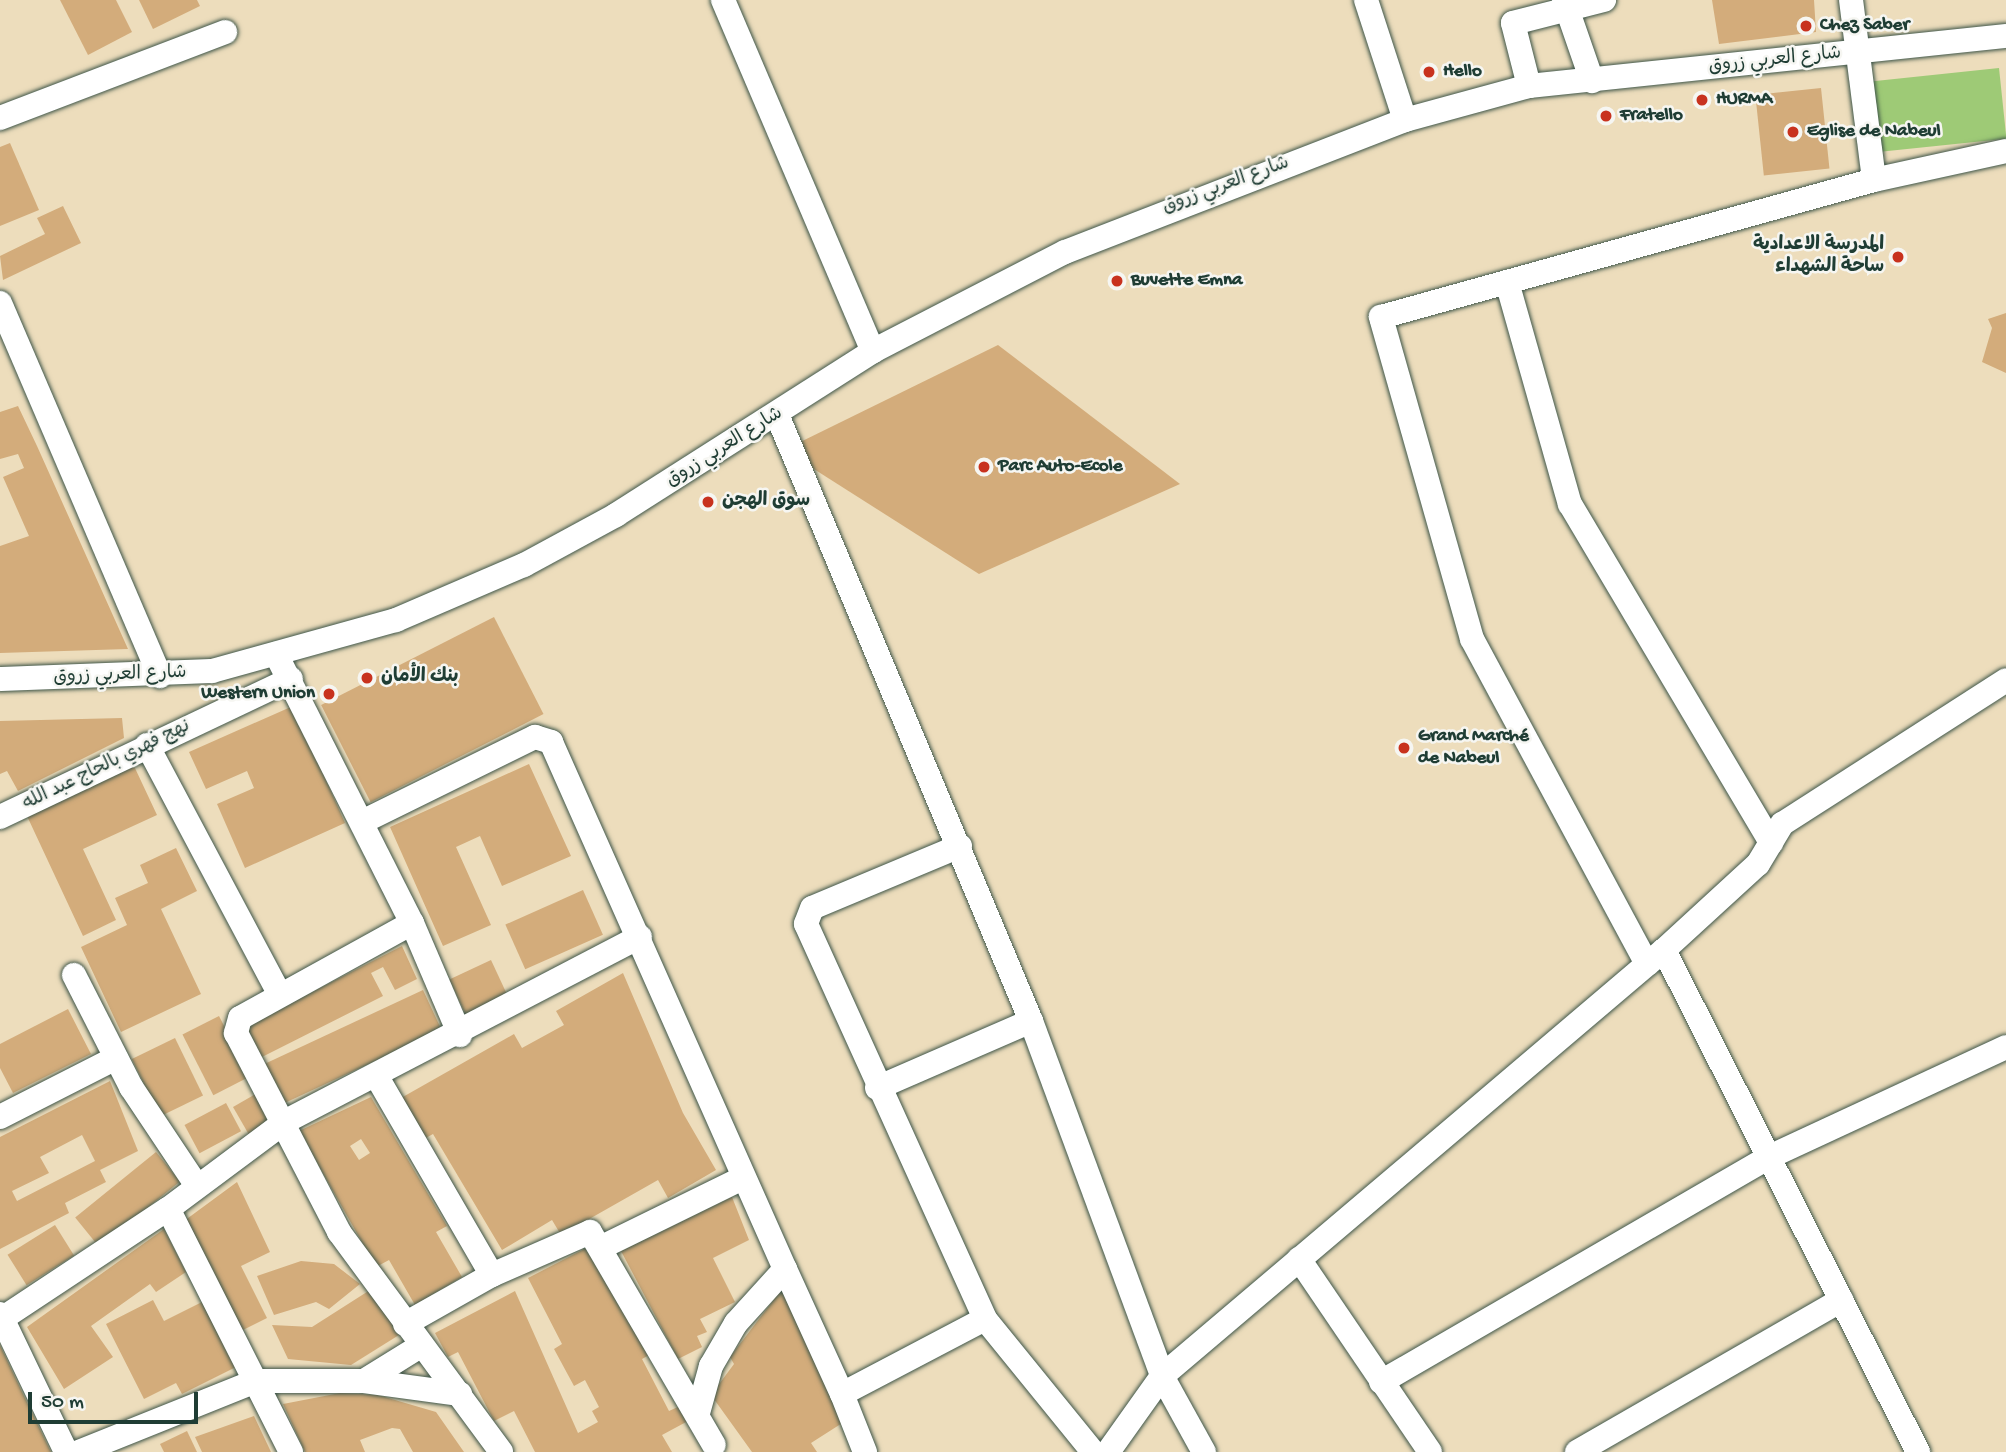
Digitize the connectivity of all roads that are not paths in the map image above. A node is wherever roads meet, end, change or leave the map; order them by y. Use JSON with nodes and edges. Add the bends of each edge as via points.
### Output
{"nodes":[{"id":1,"x":723,"y":0,"type":"edge"},
{"id":2,"x":1366,"y":0,"type":"edge"},
{"id":3,"x":1604,"y":0,"type":"edge"},
{"id":4,"x":1850,"y":0,"type":"edge"},
{"id":5,"x":1565,"y":5,"type":"edge"},
{"id":6,"x":1510,"y":11,"type":"edge"},
{"id":7,"x":226,"y":32,"type":"dead end"},
{"id":8,"x":2006,"y":36,"type":"edge"},
{"id":9,"x":1857,"y":52,"type":"junction"},
{"id":10,"x":1592,"y":81,"type":"junction"},
{"id":11,"x":1530,"y":86,"type":"junction"},
{"id":12,"x":0,"y":118,"type":"edge"},
{"id":13,"x":1405,"y":120,"type":"junction"},
{"id":14,"x":2006,"y":151,"type":"edge"},
{"id":15,"x":1874,"y":180,"type":"junction"},
{"id":16,"x":1507,"y":282,"type":"junction"},
{"id":17,"x":0,"y":303,"type":"edge"},
{"id":18,"x":873,"y":351,"type":"junction"},
{"id":19,"x":778,"y":416,"type":"junction"},
{"id":20,"x":276,"y":654,"type":"junction"},
{"id":21,"x":160,"y":676,"type":"junction"},
{"id":22,"x":0,"y":679,"type":"edge"},
{"id":23,"x":291,"y":679,"type":"junction"},
{"id":24,"x":2006,"y":680,"type":"edge"},
{"id":25,"x":147,"y":745,"type":"junction"},
{"id":26,"x":0,"y":817,"type":"edge"},
{"id":27,"x":362,"y":822,"type":"junction"},
{"id":28,"x":1771,"y":843,"type":"junction"},
{"id":29,"x":960,"y":846,"type":"junction"},
{"id":30,"x":412,"y":923,"type":"junction"},
{"id":31,"x":640,"y":937,"type":"junction"},
{"id":32,"x":1655,"y":957,"type":"junction"},
{"id":33,"x":74,"y":975,"type":"dead end"},
{"id":34,"x":280,"y":995,"type":"junction"},
{"id":35,"x":1031,"y":1021,"type":"junction"},
{"id":36,"x":460,"y":1035,"type":"junction"},
{"id":37,"x":2006,"y":1047,"type":"edge"},
{"id":38,"x":116,"y":1058,"type":"junction"},
{"id":39,"x":377,"y":1077,"type":"junction"},
{"id":40,"x":877,"y":1088,"type":"junction"},
{"id":41,"x":0,"y":1117,"type":"edge"},
{"id":42,"x":286,"y":1121,"type":"junction"},
{"id":43,"x":1769,"y":1157,"type":"junction"},
{"id":44,"x":743,"y":1178,"type":"junction"},
{"id":45,"x":195,"y":1183,"type":"junction"},
{"id":46,"x":167,"y":1209,"type":"junction"},
{"id":47,"x":604,"y":1247,"type":"junction"},
{"id":48,"x":1299,"y":1259,"type":"junction"},
{"id":49,"x":785,"y":1269,"type":"junction"},
{"id":50,"x":492,"y":1275,"type":"junction"},
{"id":51,"x":1841,"y":1300,"type":"junction"},
{"id":52,"x":1,"y":1317,"type":"edge"},
{"id":53,"x":985,"y":1319,"type":"junction"},
{"id":54,"x":405,"y":1324,"type":"junction"},
{"id":55,"x":422,"y":1345,"type":"junction"},
{"id":56,"x":1162,"y":1376,"type":"junction"},
{"id":57,"x":256,"y":1381,"type":"junction"},
{"id":58,"x":364,"y":1381,"type":"junction"},
{"id":59,"x":1381,"y":1382,"type":"junction"},
{"id":60,"x":842,"y":1394,"type":"junction"},
{"id":61,"x":460,"y":1395,"type":"junction"},
{"id":62,"x":698,"y":1413,"type":"junction"},
{"id":63,"x":714,"y":1450,"type":"edge"},
{"id":64,"x":66,"y":1452,"type":"edge"},
{"id":65,"x":79,"y":1452,"type":"edge"},
{"id":66,"x":291,"y":1452,"type":"edge"},
{"id":67,"x":501,"y":1452,"type":"edge"},
{"id":68,"x":866,"y":1452,"type":"edge"},
{"id":69,"x":1093,"y":1452,"type":"edge"},
{"id":70,"x":1108,"y":1452,"type":"edge"},
{"id":71,"x":1204,"y":1452,"type":"edge"},
{"id":72,"x":1430,"y":1452,"type":"edge"},
{"id":73,"x":1577,"y":1452,"type":"edge"},
{"id":74,"x":1918,"y":1452,"type":"edge"}],
"edges":[{"from":1,"to":18,"type":"street"},
{"from":2,"to":13,"type":"street"},
{"from":3,"to":5,"type":"street"},
{"from":4,"to":9,"type":"street"},
{"from":5,"to":6,"type":"street"},
{"from":5,"to":10,"type":"street"},
{"from":6,"to":11,"type":"street"},
{"from":7,"to":12,"type":"street"},
{"from":8,"to":9,"type":"street","name":"شارع العربي زروق"},
{"from":9,"to":10,"type":"street","name":"شارع العربي زروق"},
{"from":9,"to":15,"type":"street"},
{"from":10,"to":11,"type":"street","name":"شارع العربي زروق"},
{"from":11,"to":13,"type":"street","name":"شارع العربي زروق"},
{"from":13,"to":18,"type":"street","name":"شارع العربي زروق","via":[[1128,222]]},
{"from":14,"to":15,"type":"street"},
{"from":15,"to":16,"type":"street"},
{"from":16,"to":28,"type":"street","via":[[1576,516]]},
{"from":16,"to":32,"type":"street","via":[[1385,313],[1381,324],[1472,639]]},
{"from":17,"to":21,"type":"street"},
{"from":18,"to":19,"type":"street","name":"شارع العربي زروق"},
{"from":19,"to":20,"type":"street","name":"شارع العربي زروق","via":[[524,565],[396,620]]},
{"from":19,"to":29,"type":"street"},
{"from":20,"to":21,"type":"street","name":"شارع العربي زروق","via":[[212,671]]},
{"from":20,"to":23,"type":"street"},
{"from":21,"to":22,"type":"street","name":"شارع العربي زروق"},
{"from":23,"to":25,"type":"street","name":"نهج فهري بالحاج عبد الله"},
{"from":23,"to":27,"type":"street"},
{"from":24,"to":28,"type":"street","via":[[1782,824]]},
{"from":25,"to":26,"type":"street","name":"نهج فهري بالحاج عبد الله"},
{"from":25,"to":34,"type":"street"},
{"from":27,"to":30,"type":"street"},
{"from":27,"to":31,"type":"street","via":[[542,736],[551,742]]},
{"from":28,"to":32,"type":"street","via":[[1759,864]]},
{"from":29,"to":35,"type":"street"},
{"from":29,"to":40,"type":"street","via":[[812,908],[805,918]]},
{"from":30,"to":34,"type":"street"},
{"from":30,"to":36,"type":"street"},
{"from":31,"to":36,"type":"street"},
{"from":31,"to":44,"type":"street"},
{"from":32,"to":43,"type":"street"},
{"from":32,"to":48,"type":"street"},
{"from":33,"to":38,"type":"street"},
{"from":34,"to":42,"type":"street","via":[[240,1018],[236,1032]]},
{"from":35,"to":40,"type":"street"},
{"from":35,"to":56,"type":"street"},
{"from":36,"to":39,"type":"street"},
{"from":37,"to":43,"type":"street"},
{"from":38,"to":41,"type":"street"},
{"from":38,"to":45,"type":"street"},
{"from":39,"to":42,"type":"street"},
{"from":39,"to":50,"type":"street"},
{"from":40,"to":53,"type":"street"},
{"from":42,"to":45,"type":"street"},
{"from":42,"to":54,"type":"street","via":[[339,1233]]},
{"from":43,"to":51,"type":"street"},
{"from":43,"to":59,"type":"street"},
{"from":44,"to":47,"type":"street"},
{"from":44,"to":49,"type":"street"},
{"from":45,"to":46,"type":"street"},
{"from":46,"to":52,"type":"street"},
{"from":46,"to":57,"type":"street"},
{"from":47,"to":50,"type":"street","via":[[590,1232]]},
{"from":47,"to":62,"type":"street"},
{"from":48,"to":56,"type":"street"},
{"from":48,"to":59,"type":"street"},
{"from":49,"to":60,"type":"street"},
{"from":49,"to":62,"type":"street","via":[[736,1324],[711,1367]]},
{"from":50,"to":54,"type":"street"},
{"from":51,"to":73,"type":"street"},
{"from":51,"to":74,"type":"street"},
{"from":52,"to":64,"type":"street"},
{"from":53,"to":60,"type":"street"},
{"from":53,"to":69,"type":"street"},
{"from":54,"to":55,"type":"street"},
{"from":55,"to":58,"type":"street"},
{"from":55,"to":61,"type":"street"},
{"from":56,"to":70,"type":"street"},
{"from":56,"to":71,"type":"street"},
{"from":57,"to":58,"type":"street"},
{"from":57,"to":65,"type":"street"},
{"from":57,"to":66,"type":"street"},
{"from":58,"to":61,"type":"street"},
{"from":59,"to":72,"type":"street"},
{"from":60,"to":68,"type":"street"},
{"from":61,"to":67,"type":"street"},
{"from":62,"to":63,"type":"street"}]}
